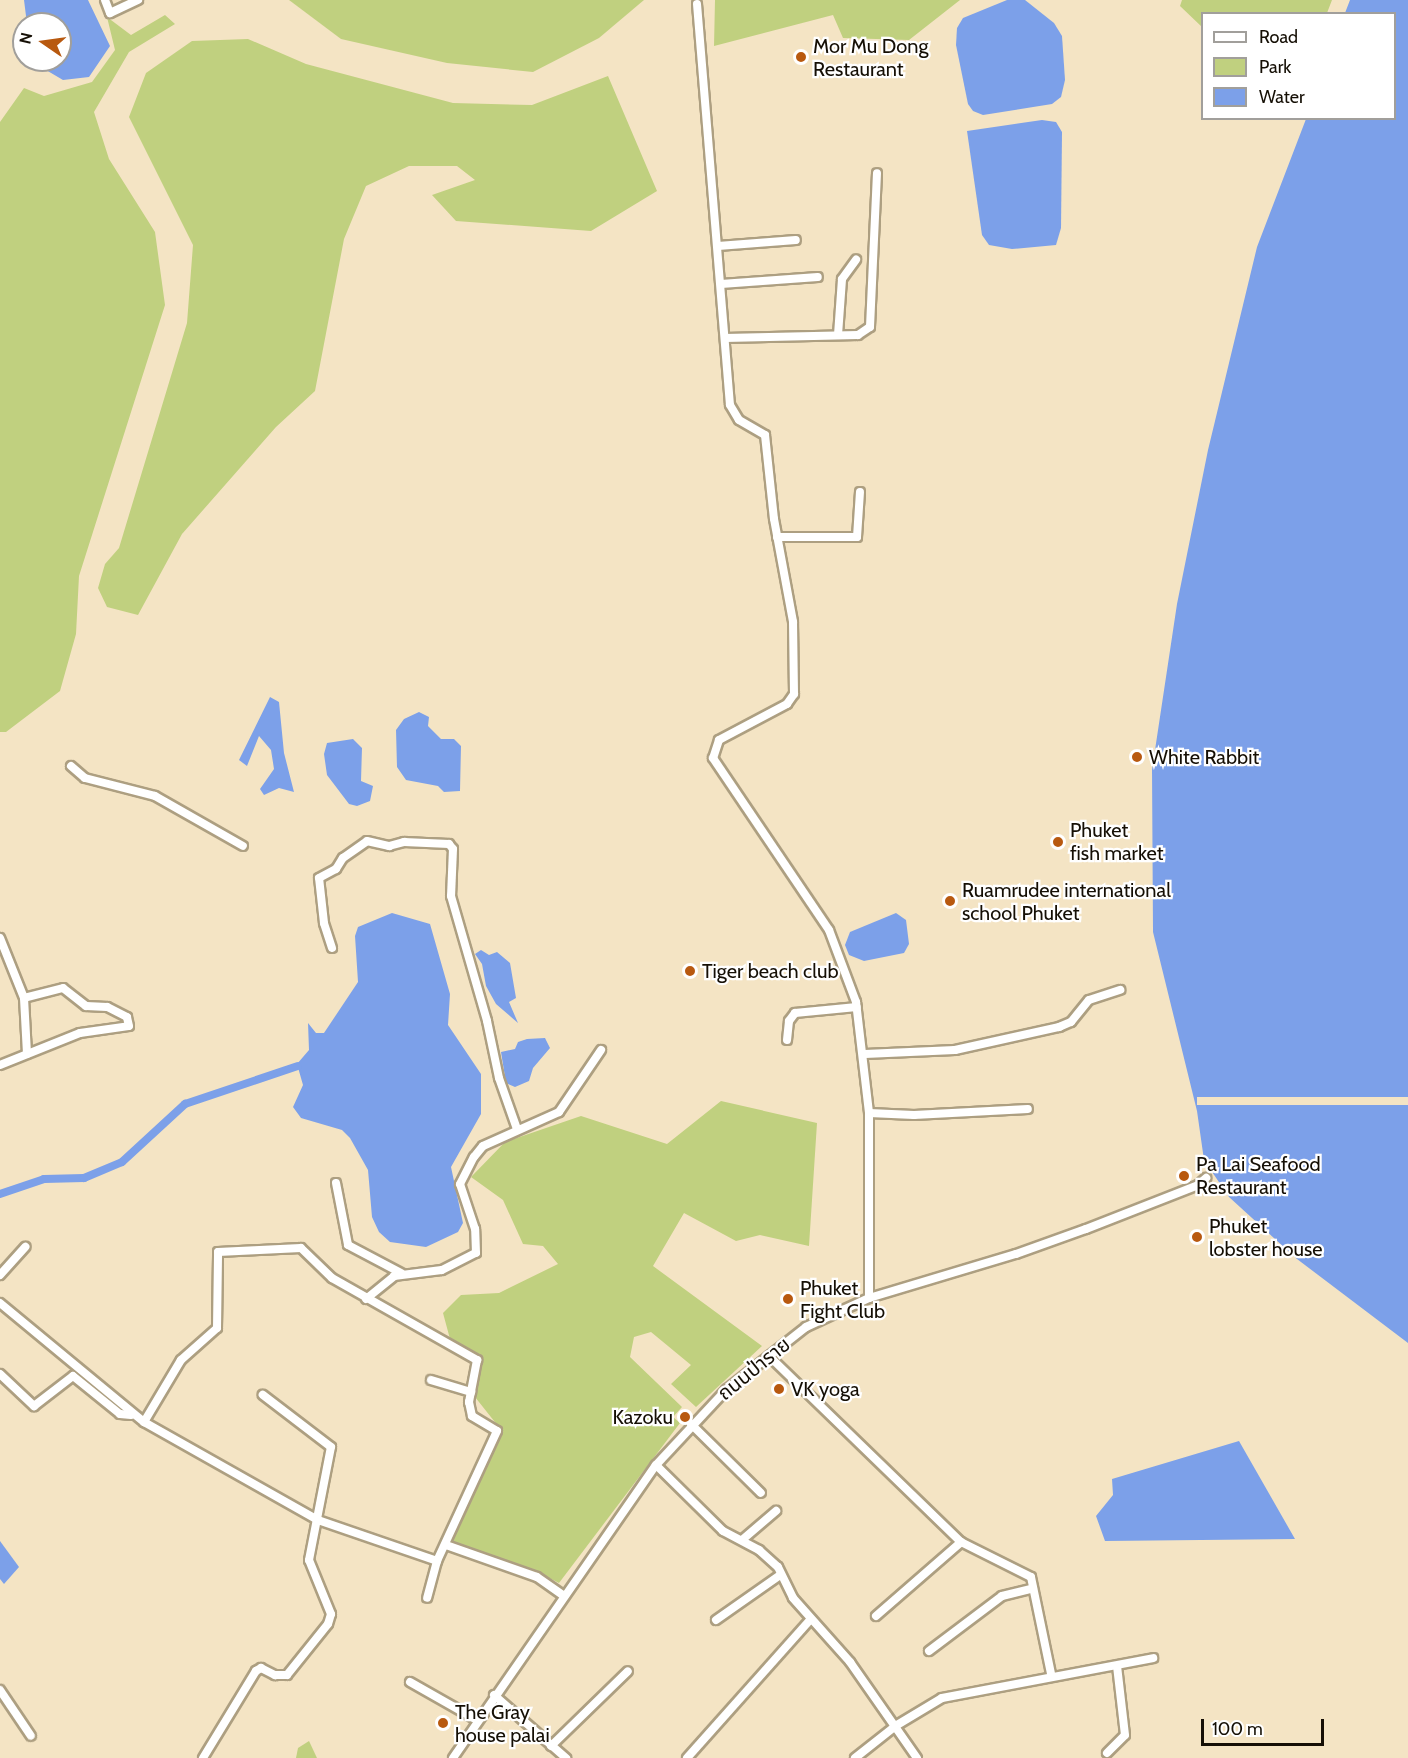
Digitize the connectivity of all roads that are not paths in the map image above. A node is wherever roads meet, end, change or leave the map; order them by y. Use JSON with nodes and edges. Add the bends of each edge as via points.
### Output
{"nodes":[{"id":1,"x":105,"y":0,"type":"edge"},
{"id":2,"x":138,"y":0,"type":"edge"},
{"id":3,"x":697,"y":4,"type":"dead end"},
{"id":4,"x":877,"y":173,"type":"dead end"},
{"id":5,"x":796,"y":240,"type":"dead end"},
{"id":6,"x":718,"y":246,"type":"junction"},
{"id":7,"x":856,"y":260,"type":"dead end"},
{"id":8,"x":818,"y":277,"type":"dead end"},
{"id":9,"x":721,"y":284,"type":"junction"},
{"id":10,"x":838,"y":335,"type":"junction"},
{"id":11,"x":725,"y":338,"type":"junction"},
{"id":12,"x":860,"y":492,"type":"dead end"},
{"id":13,"x":777,"y":537,"type":"junction"},
{"id":14,"x":71,"y":766,"type":"dead end"},
{"id":15,"x":243,"y":846,"type":"dead end"},
{"id":16,"x":0,"y":938,"type":"edge"},
{"id":17,"x":332,"y":948,"type":"dead end"},
{"id":18,"x":1120,"y":990,"type":"dead end"},
{"id":19,"x":24,"y":998,"type":"junction"},
{"id":20,"x":857,"y":1007,"type":"junction"},
{"id":21,"x":787,"y":1040,"type":"dead end"},
{"id":22,"x":601,"y":1050,"type":"dead end"},
{"id":23,"x":27,"y":1054,"type":"junction"},
{"id":24,"x":865,"y":1054,"type":"junction"},
{"id":25,"x":0,"y":1065,"type":"edge"},
{"id":26,"x":1029,"y":1109,"type":"dead end"},
{"id":27,"x":869,"y":1113,"type":"junction"},
{"id":28,"x":517,"y":1129,"type":"junction"},
{"id":29,"x":1206,"y":1178,"type":"dead end"},
{"id":30,"x":336,"y":1183,"type":"dead end"},
{"id":31,"x":25,"y":1247,"type":"dead end"},
{"id":32,"x":401,"y":1273,"type":"junction"},
{"id":33,"x":0,"y":1275,"type":"edge"},
{"id":34,"x":869,"y":1298,"type":"junction"},
{"id":35,"x":366,"y":1299,"type":"junction"},
{"id":36,"x":0,"y":1303,"type":"edge"},
{"id":37,"x":770,"y":1356,"type":"junction"},
{"id":38,"x":0,"y":1374,"type":"edge"},
{"id":39,"x":430,"y":1380,"type":"dead end"},
{"id":40,"x":471,"y":1392,"type":"junction"},
{"id":41,"x":263,"y":1395,"type":"dead end"},
{"id":42,"x":132,"y":1415,"type":"junction"},
{"id":43,"x":144,"y":1422,"type":"junction"},
{"id":44,"x":691,"y":1424,"type":"junction"},
{"id":45,"x":656,"y":1465,"type":"junction"},
{"id":46,"x":761,"y":1493,"type":"dead end"},
{"id":47,"x":776,"y":1511,"type":"dead end"},
{"id":48,"x":318,"y":1520,"type":"junction"},
{"id":49,"x":742,"y":1540,"type":"junction"},
{"id":50,"x":961,"y":1542,"type":"junction"},
{"id":51,"x":446,"y":1545,"type":"junction"},
{"id":52,"x":437,"y":1561,"type":"junction"},
{"id":53,"x":780,"y":1575,"type":"junction"},
{"id":54,"x":1033,"y":1588,"type":"junction"},
{"id":55,"x":563,"y":1595,"type":"junction"},
{"id":56,"x":427,"y":1598,"type":"dead end"},
{"id":57,"x":876,"y":1616,"type":"dead end"},
{"id":58,"x":811,"y":1619,"type":"junction"},
{"id":59,"x":716,"y":1620,"type":"dead end"},
{"id":60,"x":929,"y":1651,"type":"dead end"},
{"id":61,"x":1153,"y":1658,"type":"dead end"},
{"id":62,"x":1117,"y":1666,"type":"junction"},
{"id":63,"x":628,"y":1671,"type":"dead end"},
{"id":64,"x":1052,"y":1674,"type":"dead end"},
{"id":65,"x":410,"y":1682,"type":"dead end"},
{"id":66,"x":0,"y":1690,"type":"edge"},
{"id":67,"x":494,"y":1695,"type":"junction"},
{"id":68,"x":477,"y":1720,"type":"junction"},
{"id":69,"x":897,"y":1725,"type":"junction"},
{"id":70,"x":31,"y":1736,"type":"dead end"},
{"id":71,"x":551,"y":1746,"type":"junction"},
{"id":72,"x":1107,"y":1753,"type":"dead end"},
{"id":73,"x":203,"y":1758,"type":"edge"},
{"id":74,"x":453,"y":1758,"type":"edge"},
{"id":75,"x":566,"y":1758,"type":"edge"},
{"id":76,"x":687,"y":1758,"type":"edge"},
{"id":77,"x":855,"y":1758,"type":"edge"},
{"id":78,"x":917,"y":1758,"type":"edge"}],
"edges":[{"from":1,"to":2,"type":"street","via":[[111,13]]},
{"from":3,"to":6,"type":"street"},
{"from":4,"to":10,"type":"street","via":[[870,327],[858,335]]},
{"from":5,"to":6,"type":"street"},
{"from":6,"to":9,"type":"street"},
{"from":7,"to":10,"type":"street","via":[[842,279]]},
{"from":8,"to":9,"type":"street"},
{"from":9,"to":11,"type":"street"},
{"from":10,"to":11,"type":"street"},
{"from":11,"to":13,"type":"street","via":[[729,405],[739,420],[765,435]]},
{"from":12,"to":13,"type":"street","via":[[857,537]]},
{"from":13,"to":20,"type":"street","via":[[793,622],[794,694],[787,704],[719,740],[713,758],[829,930]]},
{"from":14,"to":15,"type":"street","via":[[85,778],[155,796]]},
{"from":16,"to":19,"type":"street"},
{"from":17,"to":28,"type":"street","via":[[324,923],[319,878],[336,870],[343,858],[367,841],[389,846],[404,842],[449,844],[453,849],[451,896],[499,1078]]},
{"from":18,"to":24,"type":"street","via":[[1089,1000],[1071,1022],[1059,1027],[955,1050]]},
{"from":19,"to":23,"type":"street"},
{"from":19,"to":23,"type":"street","via":[[63,988],[86,1006],[122,1012],[129,1026],[80,1034]]},
{"from":20,"to":21,"type":"street","via":[[795,1013],[789,1021]]},
{"from":20,"to":24,"type":"street"},
{"from":22,"to":28,"type":"street","via":[[559,1112]]},
{"from":23,"to":25,"type":"street"},
{"from":24,"to":27,"type":"street"},
{"from":26,"to":27,"type":"street","via":[[936,1115]]},
{"from":27,"to":34,"type":"street"},
{"from":28,"to":32,"type":"street","via":[[483,1146],[460,1181],[475,1229],[476,1253],[442,1270]]},
{"from":29,"to":34,"type":"street","name":"ถนนป่าราย","via":[[1198,1185],[1016,1254]]},
{"from":30,"to":32,"type":"street","via":[[348,1245]]},
{"from":31,"to":33,"type":"street"},
{"from":32,"to":35,"type":"street"},
{"from":34,"to":37,"type":"street","name":"ถนนป่าราย","via":[[806,1327]]},
{"from":35,"to":40,"type":"street","via":[[477,1360]]},
{"from":35,"to":43,"type":"street","via":[[332,1278],[301,1248],[218,1252],[218,1328],[181,1360]]},
{"from":36,"to":42,"type":"street"},
{"from":37,"to":44,"type":"street","name":"ถนนป่าราย"},
{"from":37,"to":50,"type":"street"},
{"from":38,"to":42,"type":"street","via":[[34,1406],[73,1376],[120,1414]]},
{"from":39,"to":40,"type":"street"},
{"from":40,"to":51,"type":"street","via":[[472,1416],[497,1431]]},
{"from":41,"to":48,"type":"street","via":[[331,1447]]},
{"from":42,"to":43,"type":"street"},
{"from":43,"to":48,"type":"street"},
{"from":44,"to":45,"type":"street","name":"ถนนป่าราย"},
{"from":44,"to":46,"type":"street"},
{"from":45,"to":49,"type":"street","via":[[723,1531]]},
{"from":45,"to":55,"type":"street","name":"ถนนป่าราย"},
{"from":47,"to":49,"type":"street"},
{"from":48,"to":52,"type":"street"},
{"from":48,"to":73,"type":"street","via":[[309,1560],[330,1609],[328,1624],[286,1675],[261,1668],[256,1671]]},
{"from":49,"to":53,"type":"street","via":[[778,1567]]},
{"from":50,"to":54,"type":"street","via":[[1031,1577]]},
{"from":50,"to":57,"type":"street"},
{"from":51,"to":52,"type":"street"},
{"from":51,"to":55,"type":"street","via":[[537,1577]]},
{"from":52,"to":56,"type":"street"},
{"from":53,"to":58,"type":"street"},
{"from":53,"to":59,"type":"street"},
{"from":54,"to":60,"type":"street","via":[[1002,1596]]},
{"from":54,"to":64,"type":"street"},
{"from":55,"to":67,"type":"street","name":"ถนนป่าราย"},
{"from":58,"to":69,"type":"street","via":[[850,1662]]},
{"from":58,"to":76,"type":"street"},
{"from":61,"to":62,"type":"street"},
{"from":62,"to":69,"type":"street","via":[[942,1698]]},
{"from":62,"to":72,"type":"street","via":[[1126,1730]]},
{"from":63,"to":71,"type":"street"},
{"from":65,"to":68,"type":"street"},
{"from":66,"to":70,"type":"street"},
{"from":67,"to":68,"type":"street","name":"ถนนป่าราย"},
{"from":67,"to":71,"type":"street"},
{"from":68,"to":74,"type":"street","name":"ถนนป่าราย"},
{"from":69,"to":77,"type":"street"},
{"from":69,"to":78,"type":"street"},
{"from":71,"to":75,"type":"street"}]}
